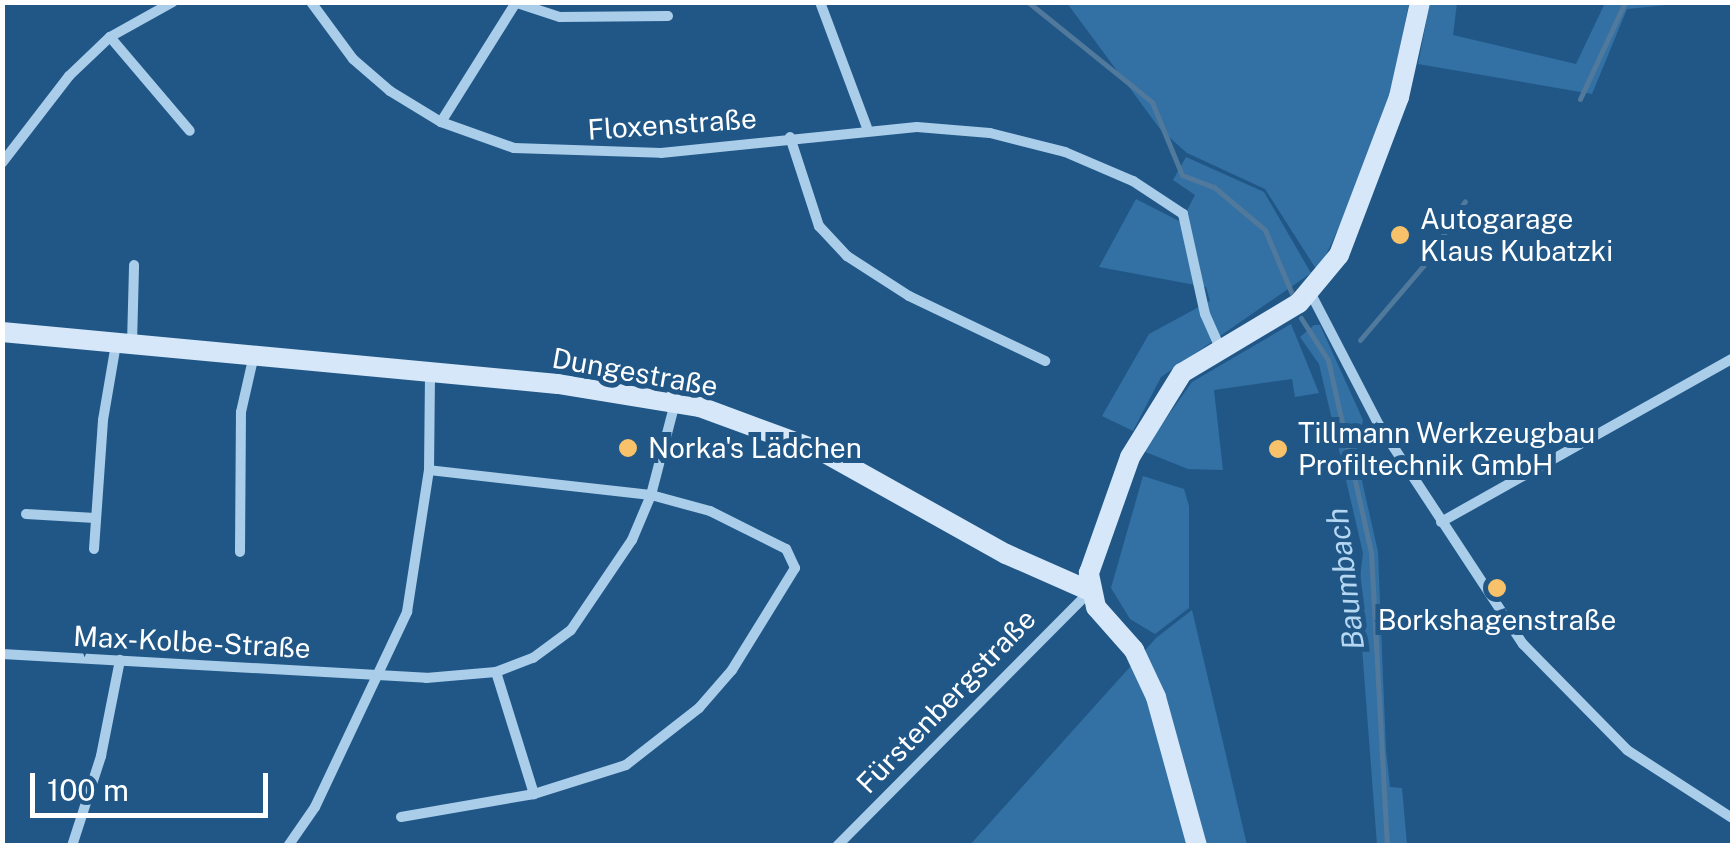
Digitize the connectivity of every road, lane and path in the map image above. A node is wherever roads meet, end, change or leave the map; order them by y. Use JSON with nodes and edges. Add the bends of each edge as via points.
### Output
{"nodes":[{"id":1,"x":173,"y":2,"type":"edge"},
{"id":2,"x":311,"y":2,"type":"edge"},
{"id":3,"x":820,"y":2,"type":"edge"},
{"id":4,"x":1420,"y":2,"type":"edge"},
{"id":5,"x":514,"y":3,"type":"edge"},
{"id":6,"x":668,"y":16,"type":"dead end"},
{"id":7,"x":110,"y":37,"type":"junction"},
{"id":8,"x":441,"y":122,"type":"junction"},
{"id":9,"x":867,"y":128,"type":"junction"},
{"id":10,"x":190,"y":131,"type":"dead end"},
{"id":11,"x":790,"y":137,"type":"junction"},
{"id":12,"x":2,"y":163,"type":"edge"},
{"id":13,"x":134,"y":266,"type":"dead end"},
{"id":14,"x":1310,"y":294,"type":"junction"},
{"id":15,"x":2,"y":332,"type":"edge"},
{"id":16,"x":124,"y":345,"type":"junction"},
{"id":17,"x":1219,"y":346,"type":"junction"},
{"id":18,"x":253,"y":359,"type":"junction"},
{"id":19,"x":1732,"y":360,"type":"edge"},
{"id":20,"x":1046,"y":361,"type":"dead end"},
{"id":21,"x":430,"y":376,"type":"junction"},
{"id":22,"x":675,"y":402,"type":"junction"},
{"id":23,"x":429,"y":470,"type":"junction"},
{"id":24,"x":651,"y":496,"type":"junction"},
{"id":25,"x":26,"y":514,"type":"dead end"},
{"id":26,"x":96,"y":518,"type":"junction"},
{"id":27,"x":1441,"y":522,"type":"junction"},
{"id":28,"x":94,"y":549,"type":"dead end"},
{"id":29,"x":240,"y":552,"type":"dead end"},
{"id":30,"x":1090,"y":591,"type":"junction"},
{"id":31,"x":2,"y":654,"type":"edge"},
{"id":32,"x":120,"y":660,"type":"junction"},
{"id":33,"x":496,"y":672,"type":"junction"},
{"id":34,"x":378,"y":677,"type":"junction"},
{"id":35,"x":534,"y":794,"type":"junction"},
{"id":36,"x":401,"y":817,"type":"dead end"},
{"id":37,"x":1732,"y":818,"type":"edge"},
{"id":38,"x":72,"y":846,"type":"edge"},
{"id":39,"x":288,"y":846,"type":"edge"},
{"id":40,"x":837,"y":846,"type":"edge"},
{"id":41,"x":1197,"y":846,"type":"edge"}],
"edges":[{"from":1,"to":7,"type":"street"},
{"from":2,"to":8,"type":"street","name":"Floxenstraße","via":[[353,58]]},
{"from":3,"to":9,"type":"street"},
{"from":4,"to":14,"type":"street","via":[[1382,148],[1339,254]]},
{"from":5,"to":6,"type":"street","via":[[560,17]]},
{"from":5,"to":8,"type":"street"},
{"from":7,"to":10,"type":"street"},
{"from":7,"to":12,"type":"street","via":[[68,76]]},
{"from":8,"to":11,"type":"street","name":"Floxenstraße","via":[[496,144],[558,154],[661,153]]},
{"from":9,"to":11,"type":"street","name":"Floxenstraße"},
{"from":9,"to":17,"type":"street","name":"Floxenstraße","via":[[957,129],[1066,152],[1163,198],[1184,214],[1191,231],[1205,314]]},
{"from":11,"to":20,"type":"street","name":"Floxenstraße","via":[[819,226],[847,256],[909,296]]},
{"from":13,"to":16,"type":"street"},
{"from":14,"to":17,"type":"street"},
{"from":14,"to":27,"type":"street","via":[[1366,403]]},
{"from":15,"to":16,"type":"street","name":"Dungestraße"},
{"from":16,"to":18,"type":"street","name":"Dungestraße"},
{"from":16,"to":26,"type":"street"},
{"from":17,"to":30,"type":"street","via":[[1182,374],[1150,418],[1096,548]]},
{"from":18,"to":21,"type":"street","name":"Dungestraße"},
{"from":18,"to":29,"type":"street","via":[[241,412]]},
{"from":19,"to":27,"type":"street"},
{"from":21,"to":22,"type":"street","name":"Dungestraße","via":[[558,384]]},
{"from":21,"to":23,"type":"street"},
{"from":22,"to":24,"type":"street","name":"Max-Kolbe-Straße"},
{"from":22,"to":30,"type":"street","name":"Dungestraße","via":[[825,453],[1006,554]]},
{"from":23,"to":24,"type":"street"},
{"from":23,"to":34,"type":"street","via":[[414,585]]},
{"from":24,"to":33,"type":"street","name":"Max-Kolbe-Straße","via":[[610,578],[571,630],[543,653]]},
{"from":24,"to":35,"type":"street","via":[[710,511],[770,541],[794,557],[795,568],[732,670],[656,745],[626,765]]},
{"from":25,"to":26,"type":"street"},
{"from":26,"to":28,"type":"street"},
{"from":27,"to":37,"type":"street","via":[[1514,633],[1568,696],[1628,750]]},
{"from":30,"to":40,"type":"street","name":"Fürstenbergstraße"},
{"from":30,"to":41,"type":"street","via":[[1146,672]]},
{"from":31,"to":32,"type":"street","name":"Max-Kolbe-Straße"},
{"from":32,"to":34,"type":"street","name":"Max-Kolbe-Straße"},
{"from":32,"to":38,"type":"street"},
{"from":33,"to":34,"type":"street","name":"Max-Kolbe-Straße"},
{"from":33,"to":35,"type":"street"},
{"from":34,"to":39,"type":"street","via":[[315,807]]},
{"from":35,"to":36,"type":"street"}]}
